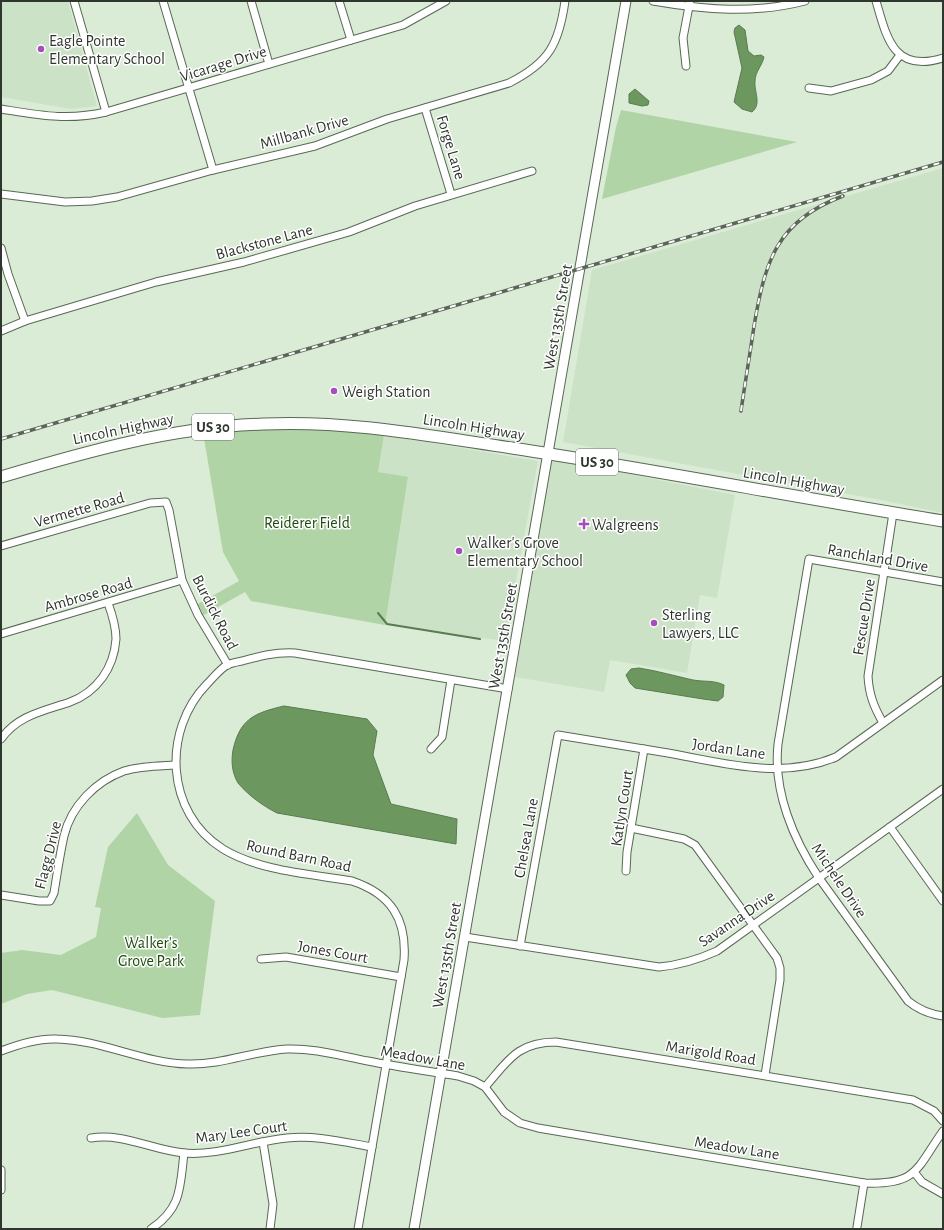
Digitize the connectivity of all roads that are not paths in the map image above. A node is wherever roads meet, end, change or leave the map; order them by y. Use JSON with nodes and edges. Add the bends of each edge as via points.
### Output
{"nodes":[{"id":1,"x":74,"y":1,"type":"edge"},
{"id":2,"x":163,"y":1,"type":"edge"},
{"id":3,"x":251,"y":1,"type":"edge"},
{"id":4,"x":340,"y":1,"type":"edge"},
{"id":5,"x":446,"y":1,"type":"edge"},
{"id":6,"x":564,"y":1,"type":"edge"},
{"id":7,"x":626,"y":1,"type":"edge"},
{"id":8,"x":653,"y":1,"type":"edge"},
{"id":9,"x":741,"y":1,"type":"edge"},
{"id":10,"x":805,"y":1,"type":"edge"},
{"id":11,"x":876,"y":1,"type":"edge"},
{"id":12,"x":785,"y":3,"type":"edge"},
{"id":13,"x":690,"y":4,"type":"edge"},
{"id":14,"x":741,"y":10,"type":"junction"},
{"id":15,"x":351,"y":40,"type":"junction"},
{"id":16,"x":900,"y":55,"type":"junction"},
{"id":17,"x":943,"y":58,"type":"edge"},
{"id":18,"x":270,"y":64,"type":"junction"},
{"id":19,"x":686,"y":66,"type":"dead end"},
{"id":20,"x":188,"y":88,"type":"junction"},
{"id":21,"x":809,"y":88,"type":"dead end"},
{"id":22,"x":426,"y":108,"type":"junction"},
{"id":23,"x":1,"y":109,"type":"edge"},
{"id":24,"x":106,"y":112,"type":"junction"},
{"id":25,"x":213,"y":170,"type":"junction"},
{"id":26,"x":532,"y":170,"type":"dead end"},
{"id":27,"x":1,"y":194,"type":"edge"},
{"id":28,"x":451,"y":194,"type":"junction"},
{"id":29,"x":1,"y":248,"type":"edge"},
{"id":30,"x":25,"y":321,"type":"junction"},
{"id":31,"x":1,"y":330,"type":"edge"},
{"id":32,"x":548,"y":454,"type":"junction"},
{"id":33,"x":1,"y":476,"type":"edge"},
{"id":34,"x":166,"y":502,"type":"joint"},
{"id":35,"x":893,"y":513,"type":"junction"},
{"id":36,"x":943,"y":521,"type":"edge"},
{"id":37,"x":1,"y":546,"type":"edge"},
{"id":38,"x":809,"y":559,"type":"joint"},
{"id":39,"x":884,"y":573,"type":"junction"},
{"id":40,"x":182,"y":580,"type":"junction"},
{"id":41,"x":943,"y":582,"type":"edge"},
{"id":42,"x":108,"y":603,"type":"junction"},
{"id":43,"x":1,"y":634,"type":"edge"},
{"id":44,"x":228,"y":665,"type":"junction"},
{"id":45,"x":451,"y":680,"type":"junction"},
{"id":46,"x":943,"y":680,"type":"edge"},
{"id":47,"x":508,"y":689,"type":"junction"},
{"id":48,"x":883,"y":723,"type":"junction"},
{"id":49,"x":558,"y":735,"type":"joint"},
{"id":50,"x":1,"y":739,"type":"edge"},
{"id":51,"x":431,"y":749,"type":"dead end"},
{"id":52,"x":644,"y":749,"type":"junction"},
{"id":53,"x":175,"y":765,"type":"junction"},
{"id":54,"x":776,"y":768,"type":"junction"},
{"id":55,"x":943,"y":789,"type":"edge"},
{"id":56,"x":890,"y":827,"type":"junction"},
{"id":57,"x":631,"y":828,"type":"junction"},
{"id":58,"x":626,"y":871,"type":"dead end"},
{"id":59,"x":819,"y":878,"type":"junction"},
{"id":60,"x":1,"y":895,"type":"edge"},
{"id":61,"x":943,"y":901,"type":"edge"},
{"id":62,"x":753,"y":925,"type":"junction"},
{"id":63,"x":465,"y":937,"type":"junction"},
{"id":64,"x":520,"y":946,"type":"junction"},
{"id":65,"x":261,"y":959,"type":"dead end"},
{"id":66,"x":401,"y":977,"type":"junction"},
{"id":67,"x":943,"y":1016,"type":"edge"},
{"id":68,"x":1,"y":1051,"type":"edge"},
{"id":69,"x":385,"y":1064,"type":"junction"},
{"id":70,"x":441,"y":1073,"type":"junction"},
{"id":71,"x":765,"y":1075,"type":"junction"},
{"id":72,"x":485,"y":1088,"type":"junction"},
{"id":73,"x":943,"y":1121,"type":"edge"},
{"id":74,"x":943,"y":1131,"type":"edge"},
{"id":75,"x":91,"y":1138,"type":"dead end"},
{"id":76,"x":262,"y":1142,"type":"junction"},
{"id":77,"x":372,"y":1147,"type":"junction"},
{"id":78,"x":184,"y":1153,"type":"junction"},
{"id":79,"x":1,"y":1170,"type":"edge"},
{"id":80,"x":914,"y":1172,"type":"junction"},
{"id":81,"x":864,"y":1183,"type":"junction"},
{"id":82,"x":1,"y":1190,"type":"edge"},
{"id":83,"x":943,"y":1194,"type":"edge"},
{"id":84,"x":857,"y":1227,"type":"dead end"},
{"id":85,"x":151,"y":1229,"type":"edge"},
{"id":86,"x":270,"y":1229,"type":"edge"},
{"id":87,"x":358,"y":1229,"type":"edge"},
{"id":88,"x":414,"y":1229,"type":"edge"}],
"edges":[{"from":1,"to":24,"type":"street"},
{"from":2,"to":20,"type":"street"},
{"from":3,"to":18,"type":"street"},
{"from":4,"to":15,"type":"street"},
{"from":5,"to":15,"type":"street","name":"Vicarage Drive","via":[[403,25]]},
{"from":6,"to":22,"type":"street","name":"Millbank Drive","via":[[559,32],[552,48],[541,62],[526,74],[509,83]]},
{"from":7,"to":32,"type":"street","name":"West 135th Street"},
{"from":8,"to":13,"type":"street"},
{"from":9,"to":14,"type":"street"},
{"from":10,"to":12,"type":"street"},
{"from":11,"to":16,"type":"street","via":[[887,39]]},
{"from":12,"to":14,"type":"street"},
{"from":13,"to":14,"type":"street"},
{"from":13,"to":19,"type":"street","via":[[683,38]]},
{"from":15,"to":18,"type":"street","name":"Vicarage Drive"},
{"from":16,"to":17,"type":"street","via":[[921,62]]},
{"from":16,"to":21,"type":"street","via":[[888,71],[871,80],[831,90]]},
{"from":18,"to":20,"type":"street","name":"Vicarage Drive"},
{"from":20,"to":24,"type":"street","name":"Vicarage Drive"},
{"from":20,"to":25,"type":"street"},
{"from":22,"to":25,"type":"street","name":"Millbank Drive","via":[[386,119],[328,143]]},
{"from":22,"to":28,"type":"street","name":"Forge Lane"},
{"from":23,"to":24,"type":"street","name":"Vicarage Drive","via":[[62,117],[82,117]]},
{"from":25,"to":27,"type":"street","name":"Millbank Drive","via":[[136,193],[92,201],[40,200]]},
{"from":26,"to":28,"type":"street","name":"Blackstone Lane"},
{"from":28,"to":30,"type":"street","name":"Blackstone Lane","via":[[349,232],[251,260],[156,282]]},
{"from":29,"to":30,"type":"street"},
{"from":30,"to":31,"type":"street","name":"Blackstone Lane"},
{"from":32,"to":33,"type":"main road","name":"Lincoln Highway","number":"US 30","via":[[374,428],[326,424],[266,424],[203,429],[144,438]]},
{"from":32,"to":35,"type":"main road","name":"Lincoln Highway","number":"US 30"},
{"from":32,"to":47,"type":"street","name":"West 135th Street"},
{"from":34,"to":37,"type":"street","name":"Vermette Road","via":[[150,503]]},
{"from":34,"to":40,"type":"street","name":"Burdick Road"},
{"from":35,"to":36,"type":"main road","name":"Lincoln Highway","number":"US 30"},
{"from":35,"to":39,"type":"street","name":"Fescue Drive"},
{"from":38,"to":39,"type":"street","name":"Ranchland Drive"},
{"from":38,"to":54,"type":"street","name":"Michele Drive"},
{"from":39,"to":41,"type":"street","name":"Ranchland Drive"},
{"from":39,"to":48,"type":"street","name":"Fescue Drive","via":[[868,676],[873,706]]},
{"from":40,"to":42,"type":"street","name":"Ambrose Road"},
{"from":40,"to":44,"type":"street","name":"Burdick Road","via":[[198,615]]},
{"from":42,"to":43,"type":"street","name":"Ambrose Road"},
{"from":42,"to":50,"type":"street","via":[[116,638],[108,669],[99,683],[71,702],[30,714],[17,722]]},
{"from":44,"to":45,"type":"street","name":"Round Barn Road","via":[[259,655],[295,653]]},
{"from":44,"to":53,"type":"street","name":"Round Barn Road","via":[[200,691],[190,706],[177,740]]},
{"from":45,"to":47,"type":"street","name":"Round Barn Road"},
{"from":45,"to":51,"type":"street","via":[[442,737]]},
{"from":46,"to":48,"type":"street","name":"Jordan Lane"},
{"from":47,"to":63,"type":"street","name":"West 135th Street"},
{"from":48,"to":54,"type":"street","name":"Jordan Lane","via":[[836,757],[822,763]]},
{"from":49,"to":52,"type":"street","name":"Jordan Lane"},
{"from":49,"to":64,"type":"street","name":"Chelsea Lane"},
{"from":52,"to":54,"type":"street","name":"Jordan Lane","via":[[752,768]]},
{"from":52,"to":57,"type":"street","name":"Katlyn Court"},
{"from":53,"to":60,"type":"street","name":"Flagg Drive","via":[[124,771],[107,779],[80,803],[64,835],[54,893],[50,901]]},
{"from":53,"to":66,"type":"street","name":"Round Barn Road","via":[[178,785],[194,820],[222,849],[257,864],[352,881],[366,886],[391,905],[400,919],[404,933],[405,949]]},
{"from":54,"to":59,"type":"street","name":"Michele Drive","via":[[787,816],[810,865]]},
{"from":55,"to":56,"type":"street","name":"Savanna Drive"},
{"from":56,"to":59,"type":"street","name":"Savanna Drive"},
{"from":56,"to":61,"type":"street"},
{"from":57,"to":58,"type":"street","name":"Katlyn Court"},
{"from":57,"to":62,"type":"street","via":[[684,839],[695,845]]},
{"from":59,"to":62,"type":"street","name":"Savanna Drive"},
{"from":59,"to":67,"type":"street","name":"Michele Drive","via":[[908,1001],[918,1009]]},
{"from":62,"to":64,"type":"street","name":"Savanna Drive","via":[[717,951],[677,966],[643,965]]},
{"from":62,"to":71,"type":"street","via":[[777,958],[780,968]]},
{"from":63,"to":64,"type":"street","name":"Savanna Drive"},
{"from":63,"to":70,"type":"street","name":"West 135th Street"},
{"from":65,"to":66,"type":"street","name":"Jones Court","via":[[286,957]]},
{"from":66,"to":69,"type":"street","name":"Round Barn Road"},
{"from":68,"to":69,"type":"street","name":"Meadow Lane","via":[[32,1041],[57,1039],[82,1042],[165,1062],[188,1064],[209,1064],[287,1049],[314,1051]]},
{"from":69,"to":70,"type":"street","name":"Meadow Lane"},
{"from":69,"to":77,"type":"street","name":"Round Barn Road"},
{"from":70,"to":72,"type":"street","name":"Meadow Lane","via":[[474,1081]]},
{"from":70,"to":88,"type":"street","name":"West 135th Street"},
{"from":71,"to":72,"type":"street","name":"Marigold Road","via":[[556,1042],[541,1042],[517,1052]]},
{"from":71,"to":73,"type":"street","name":"Marigold Road","via":[[913,1100],[934,1111]]},
{"from":72,"to":81,"type":"street","name":"Meadow Lane","via":[[504,1112],[520,1123],[538,1128]]},
{"from":74,"to":80,"type":"street","name":"Meadow Lane","via":[[926,1160]]},
{"from":75,"to":78,"type":"street","name":"Mary Lee Court","via":[[117,1137]]},
{"from":76,"to":77,"type":"street","name":"Mary Lee Court","via":[[308,1137]]},
{"from":76,"to":78,"type":"street","name":"Mary Lee Court","via":[[218,1151]]},
{"from":76,"to":86,"type":"street","via":[[273,1204]]},
{"from":77,"to":87,"type":"street","name":"Round Barn Road"},
{"from":78,"to":85,"type":"street","via":[[178,1196],[172,1211]]},
{"from":79,"to":82,"type":"street"},
{"from":80,"to":81,"type":"street","name":"Meadow Lane","via":[[901,1180],[886,1184]]},
{"from":80,"to":83,"type":"street","via":[[922,1182]]},
{"from":81,"to":84,"type":"street"}]}
